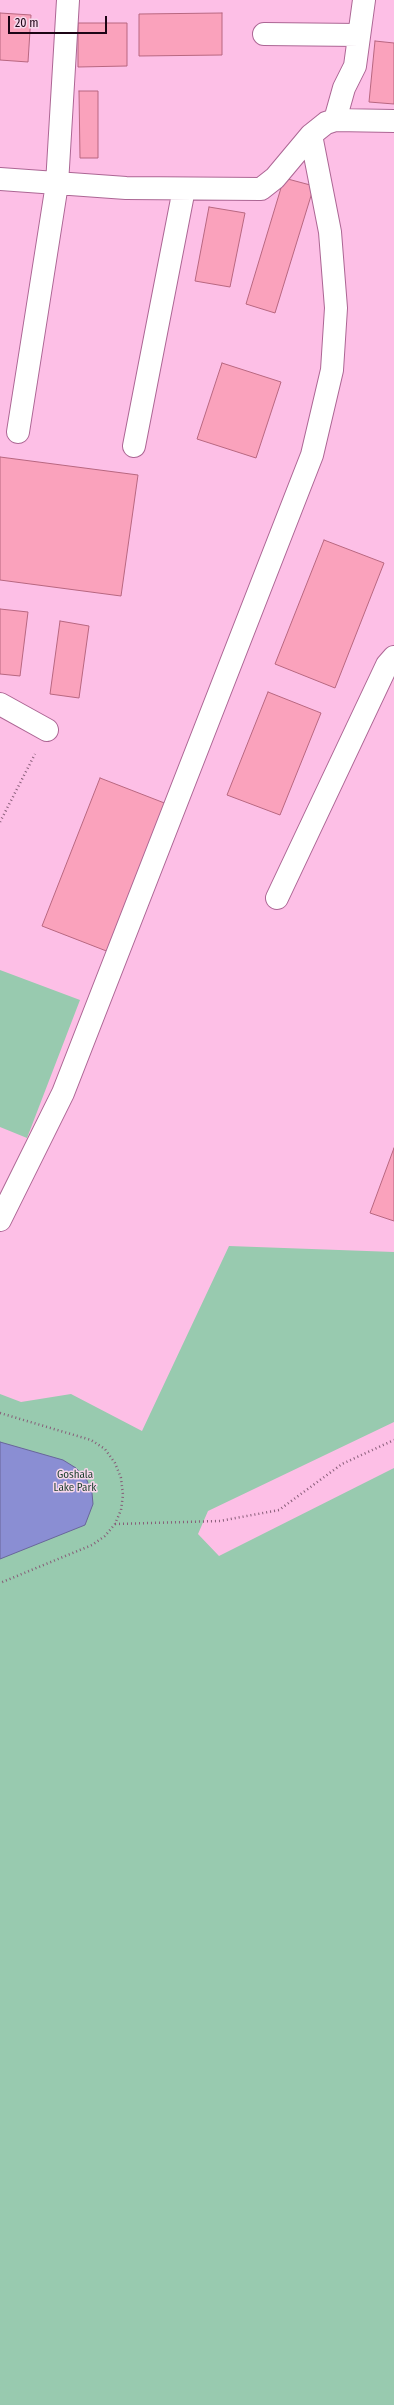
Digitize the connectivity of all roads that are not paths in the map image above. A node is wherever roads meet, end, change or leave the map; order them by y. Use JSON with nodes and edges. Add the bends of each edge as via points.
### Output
{"nodes":[{"id":1,"x":68,"y":0,"type":"edge"},
{"id":2,"x":364,"y":0,"type":"edge"},
{"id":3,"x":264,"y":34,"type":"dead end"},
{"id":4,"x":359,"y":35,"type":"junction"},
{"id":5,"x":335,"y":120,"type":"junction"},
{"id":6,"x":394,"y":121,"type":"edge"},
{"id":7,"x":311,"y":135,"type":"junction"},
{"id":8,"x":0,"y":179,"type":"edge"},
{"id":9,"x":57,"y":184,"type":"junction"},
{"id":10,"x":184,"y":189,"type":"junction"},
{"id":11,"x":18,"y":432,"type":"dead end"},
{"id":12,"x":134,"y":446,"type":"dead end"},
{"id":13,"x":394,"y":657,"type":"edge"},
{"id":14,"x":0,"y":704,"type":"edge"},
{"id":15,"x":47,"y":730,"type":"road end"},
{"id":16,"x":277,"y":898,"type":"dead end"},
{"id":17,"x":0,"y":1220,"type":"edge"}],
"edges":[{"from":1,"to":9,"type":"street"},
{"from":2,"to":4,"type":"street"},
{"from":3,"to":4,"type":"street"},
{"from":4,"to":5,"type":"street","via":[[355,66],[344,88]]},
{"from":5,"to":6,"type":"street"},
{"from":5,"to":7,"type":"street"},
{"from":7,"to":10,"type":"street","via":[[275,178],[261,189]]},
{"from":7,"to":17,"type":"street","via":[[330,232],[336,308],[332,370],[312,456],[63,1093]]},
{"from":8,"to":9,"type":"street"},
{"from":9,"to":10,"type":"street"},
{"from":9,"to":11,"type":"street"},
{"from":10,"to":12,"type":"street"},
{"from":13,"to":16,"type":"street","via":[[387,665]]},
{"from":14,"to":15,"type":"street"}]}
